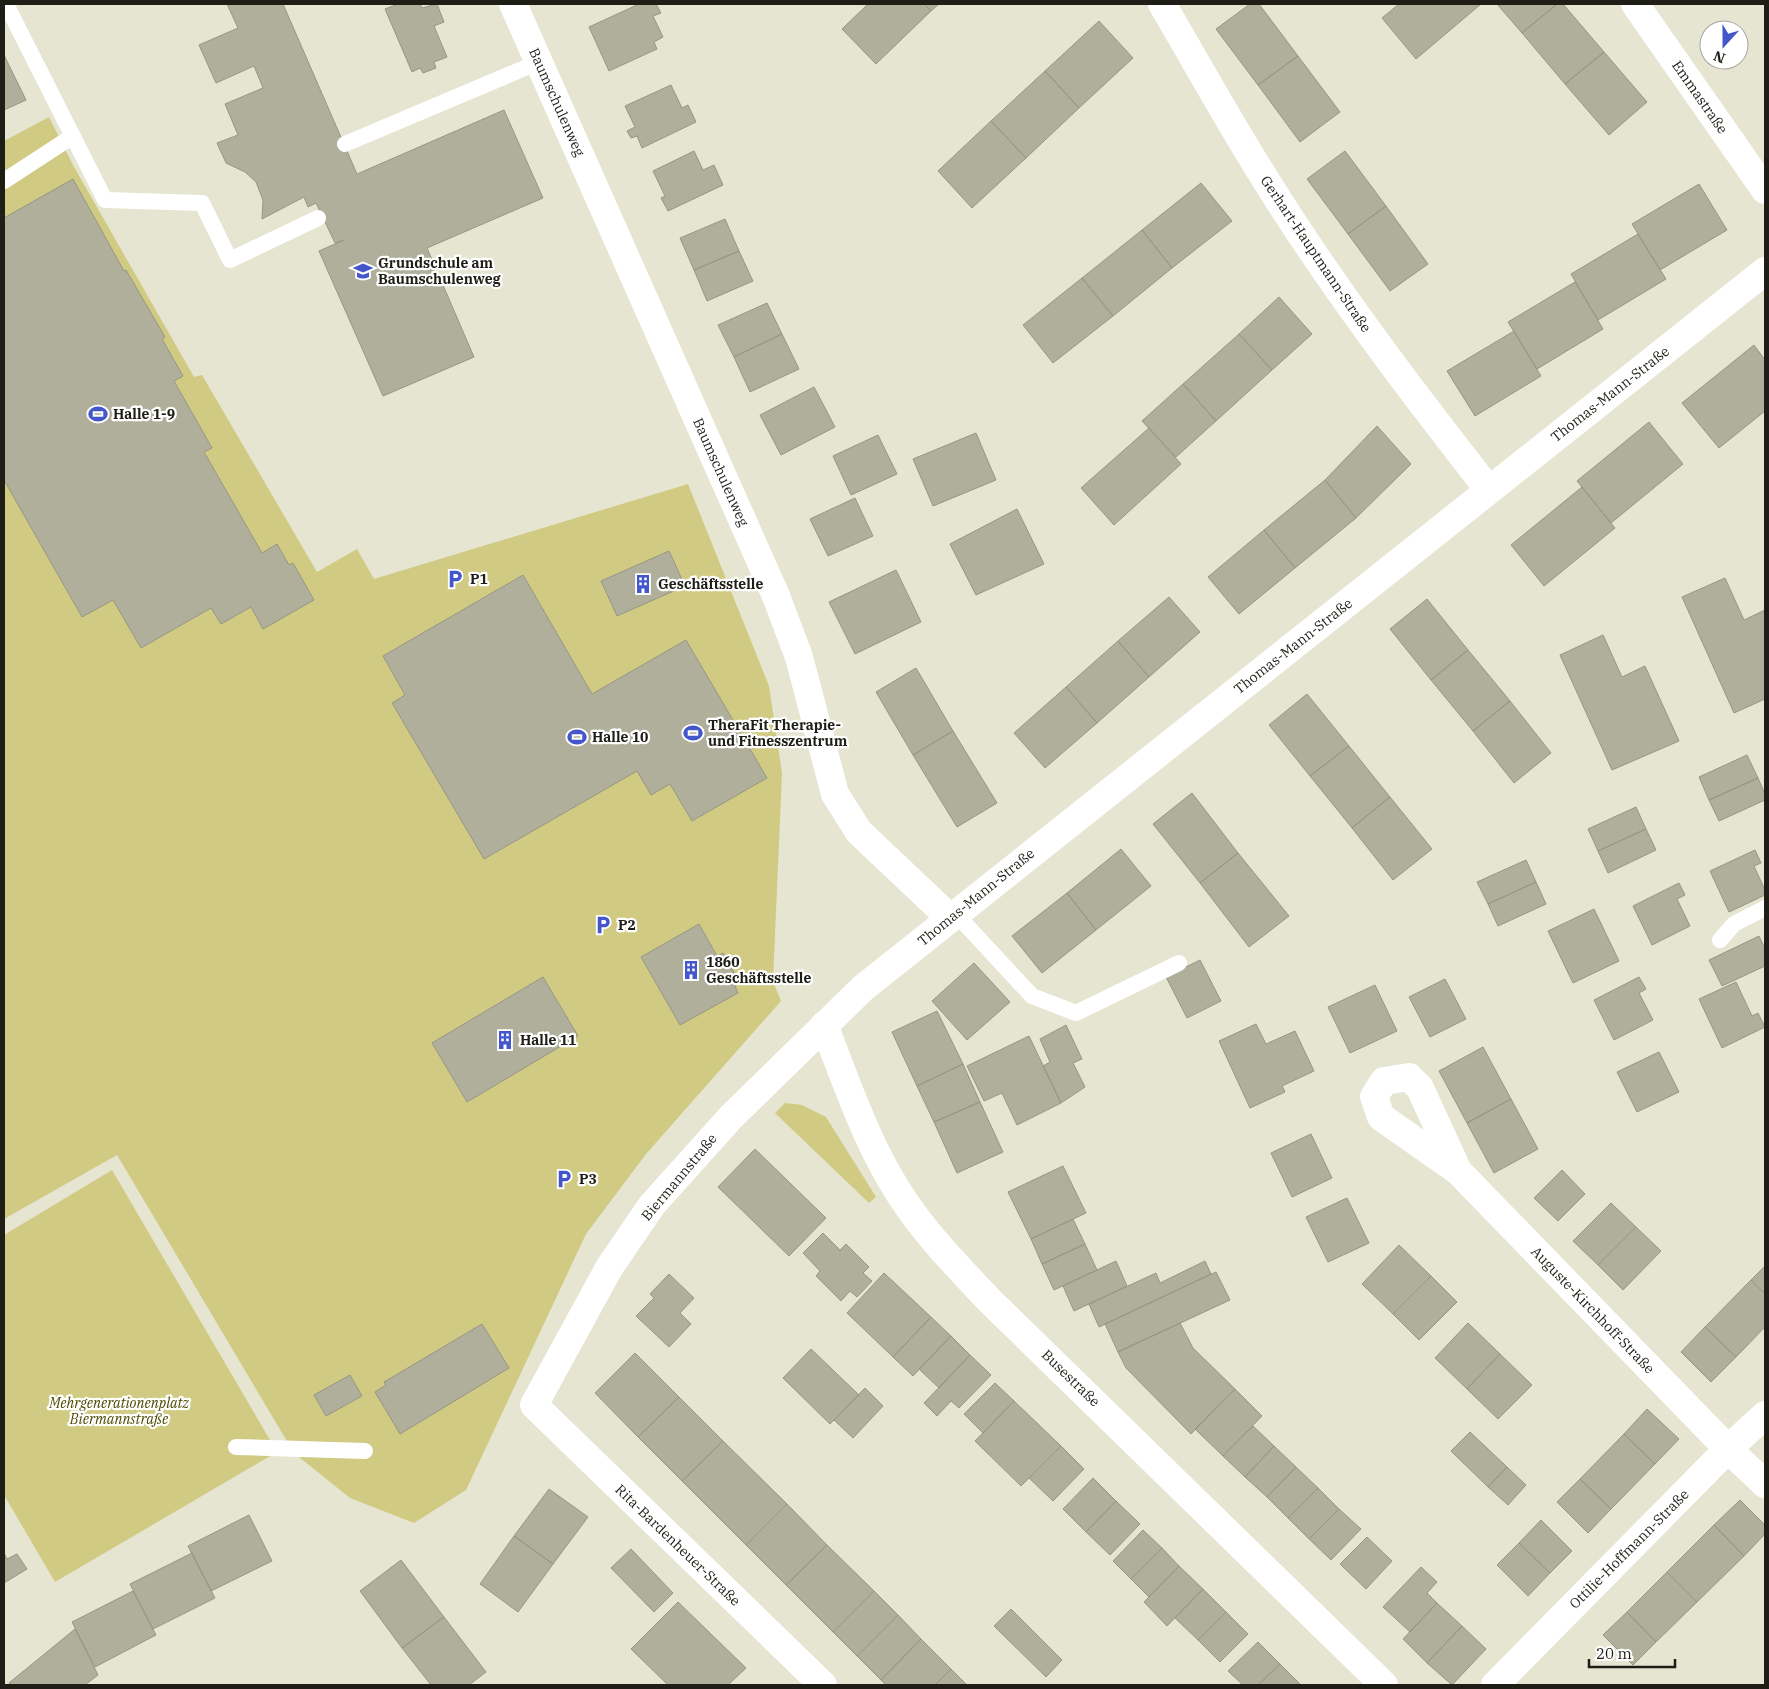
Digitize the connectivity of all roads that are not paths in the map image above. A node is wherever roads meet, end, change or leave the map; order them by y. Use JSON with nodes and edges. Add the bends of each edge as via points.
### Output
{"nodes":[{"id":1,"x":6,"y":4,"type":"edge"},
{"id":2,"x":513,"y":4,"type":"edge"},
{"id":3,"x":1162,"y":4,"type":"edge"},
{"id":4,"x":1634,"y":4,"type":"edge"},
{"id":5,"x":539,"y":62,"type":"junction"},
{"id":6,"x":73,"y":136,"type":"junction"},
{"id":7,"x":345,"y":144,"type":"dead end"},
{"id":8,"x":4,"y":181,"type":"edge"},
{"id":9,"x":1765,"y":190,"type":"edge"},
{"id":10,"x":318,"y":218,"type":"dead end"},
{"id":11,"x":1765,"y":271,"type":"edge"},
{"id":12,"x":1489,"y":490,"type":"junction"},
{"id":13,"x":1765,"y":908,"type":"edge"},
{"id":14,"x":953,"y":916,"type":"junction"},
{"id":15,"x":1720,"y":940,"type":"dead end"},
{"id":16,"x":1179,"y":963,"type":"dead end"},
{"id":17,"x":824,"y":1024,"type":"junction"},
{"id":18,"x":1458,"y":1171,"type":"dead end"},
{"id":19,"x":534,"y":1405,"type":"joint"},
{"id":20,"x":1765,"y":1414,"type":"edge"},
{"id":21,"x":236,"y":1447,"type":"dead end"},
{"id":22,"x":1728,"y":1449,"type":"junction"},
{"id":23,"x":365,"y":1451,"type":"dead end"},
{"id":24,"x":1765,"y":1484,"type":"edge"},
{"id":25,"x":823,"y":1685,"type":"edge"},
{"id":26,"x":1384,"y":1685,"type":"edge"},
{"id":27,"x":1495,"y":1685,"type":"edge"}],
"edges":[{"from":1,"to":6,"type":"lane"},
{"from":2,"to":5,"type":"street","name":"Baumschulenweg"},
{"from":3,"to":12,"type":"street","name":"Gerhart-Hauptmann-Straße","via":[[1262,174],[1312,250],[1397,373]]},
{"from":4,"to":9,"type":"street","name":"Emmastraße"},
{"from":5,"to":7,"type":"lane"},
{"from":5,"to":14,"type":"street","name":"Baumschulenweg","via":[[776,596],[798,657],[835,794],[859,832]]},
{"from":6,"to":8,"type":"lane"},
{"from":6,"to":10,"type":"lane","via":[[105,200],[202,203],[230,260]]},
{"from":11,"to":12,"type":"street","name":"Thomas-Mann-Straße"},
{"from":12,"to":14,"type":"street","name":"Thomas-Mann-Straße"},
{"from":13,"to":15,"type":"lane","via":[[1734,924]]},
{"from":14,"to":16,"type":"lane","via":[[1032,996],[1076,1012]]},
{"from":14,"to":17,"type":"street","name":"Thomas-Mann-Straße","via":[[863,988]]},
{"from":17,"to":19,"type":"street","name":"Biermannstraße","via":[[730,1117],[652,1205],[610,1268]]},
{"from":17,"to":26,"type":"street","name":"Busestraße","via":[[865,1131],[906,1204],[940,1247],[990,1300]]},
{"from":18,"to":22,"type":"street","name":"Auguste-Kirchhoff-Straße"},
{"from":19,"to":25,"type":"street","name":"Rita-Bardenheuer-Straße"},
{"from":20,"to":22,"type":"street","name":"Ottilie-Hoffmann-Straße"},
{"from":21,"to":23,"type":"lane"},
{"from":22,"to":24,"type":"street","name":"Auguste-Kirchhoff-Straße"},
{"from":22,"to":27,"type":"street","name":"Ottilie-Hoffmann-Straße"}]}
